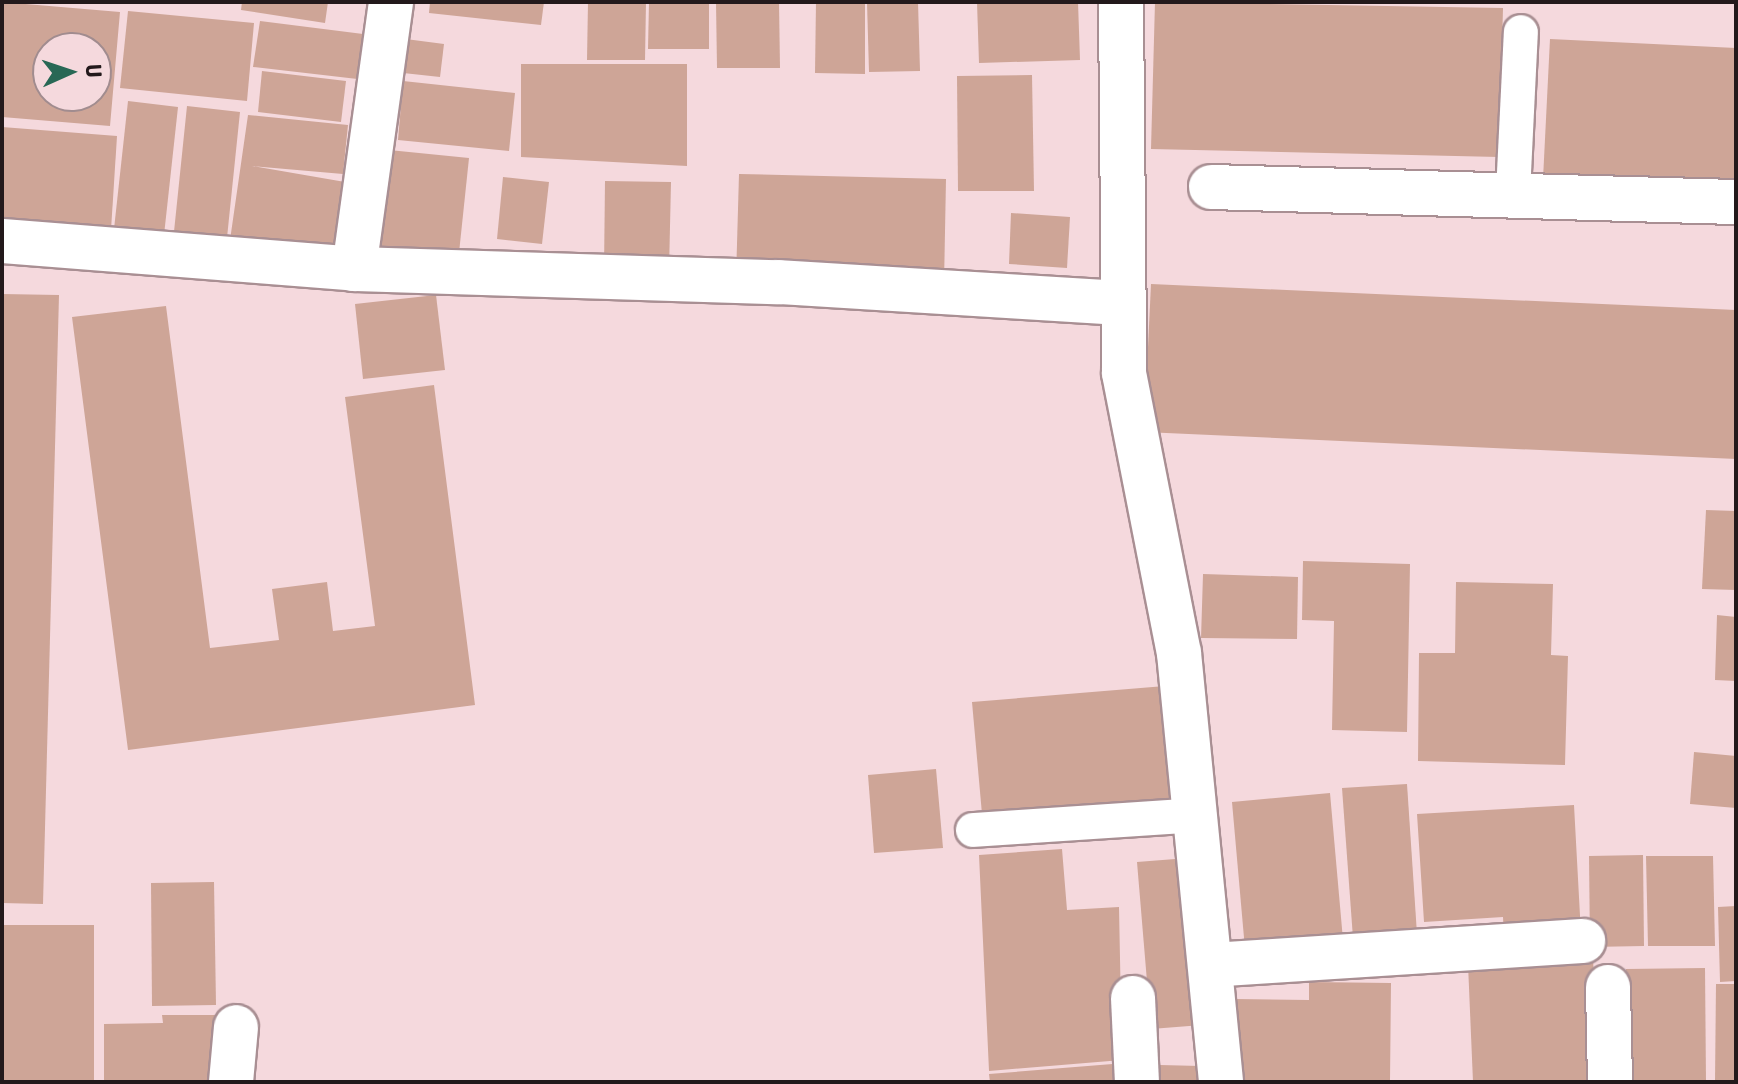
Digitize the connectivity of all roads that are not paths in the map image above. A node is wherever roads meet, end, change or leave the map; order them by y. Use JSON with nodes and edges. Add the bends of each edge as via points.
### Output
{"nodes":[{"id":1,"x":391,"y":2,"type":"edge"},
{"id":2,"x":1121,"y":2,"type":"edge"},
{"id":3,"x":1521,"y":32,"type":"dead end"},
{"id":4,"x":1211,"y":187,"type":"dead end"},
{"id":5,"x":1513,"y":193,"type":"junction"},
{"id":6,"x":1736,"y":202,"type":"edge"},
{"id":7,"x":2,"y":241,"type":"edge"},
{"id":8,"x":354,"y":269,"type":"junction"},
{"id":9,"x":1123,"y":303,"type":"junction"},
{"id":10,"x":1196,"y":815,"type":"junction"},
{"id":11,"x":973,"y":830,"type":"dead end"},
{"id":12,"x":1583,"y":941,"type":"dead end"},
{"id":13,"x":1211,"y":965,"type":"junction"},
{"id":14,"x":1608,"y":987,"type":"dead end"},
{"id":15,"x":1133,"y":998,"type":"dead end"},
{"id":16,"x":236,"y":1027,"type":"dead end"},
{"id":17,"x":231,"y":1082,"type":"edge"},
{"id":18,"x":1137,"y":1082,"type":"edge"},
{"id":19,"x":1221,"y":1082,"type":"edge"},
{"id":20,"x":1610,"y":1082,"type":"edge"}],
"edges":[{"from":1,"to":8,"type":"street"},
{"from":2,"to":9,"type":"street"},
{"from":3,"to":5,"type":"lane"},
{"from":4,"to":5,"type":"street"},
{"from":5,"to":6,"type":"street"},
{"from":7,"to":8,"type":"street"},
{"from":8,"to":9,"type":"street","via":[[778,282]]},
{"from":9,"to":10,"type":"street","via":[[1124,373],[1179,653]]},
{"from":10,"to":11,"type":"lane"},
{"from":10,"to":13,"type":"street"},
{"from":12,"to":13,"type":"street"},
{"from":13,"to":19,"type":"street"},
{"from":14,"to":20,"type":"street"},
{"from":15,"to":18,"type":"street"},
{"from":16,"to":17,"type":"street"}]}
